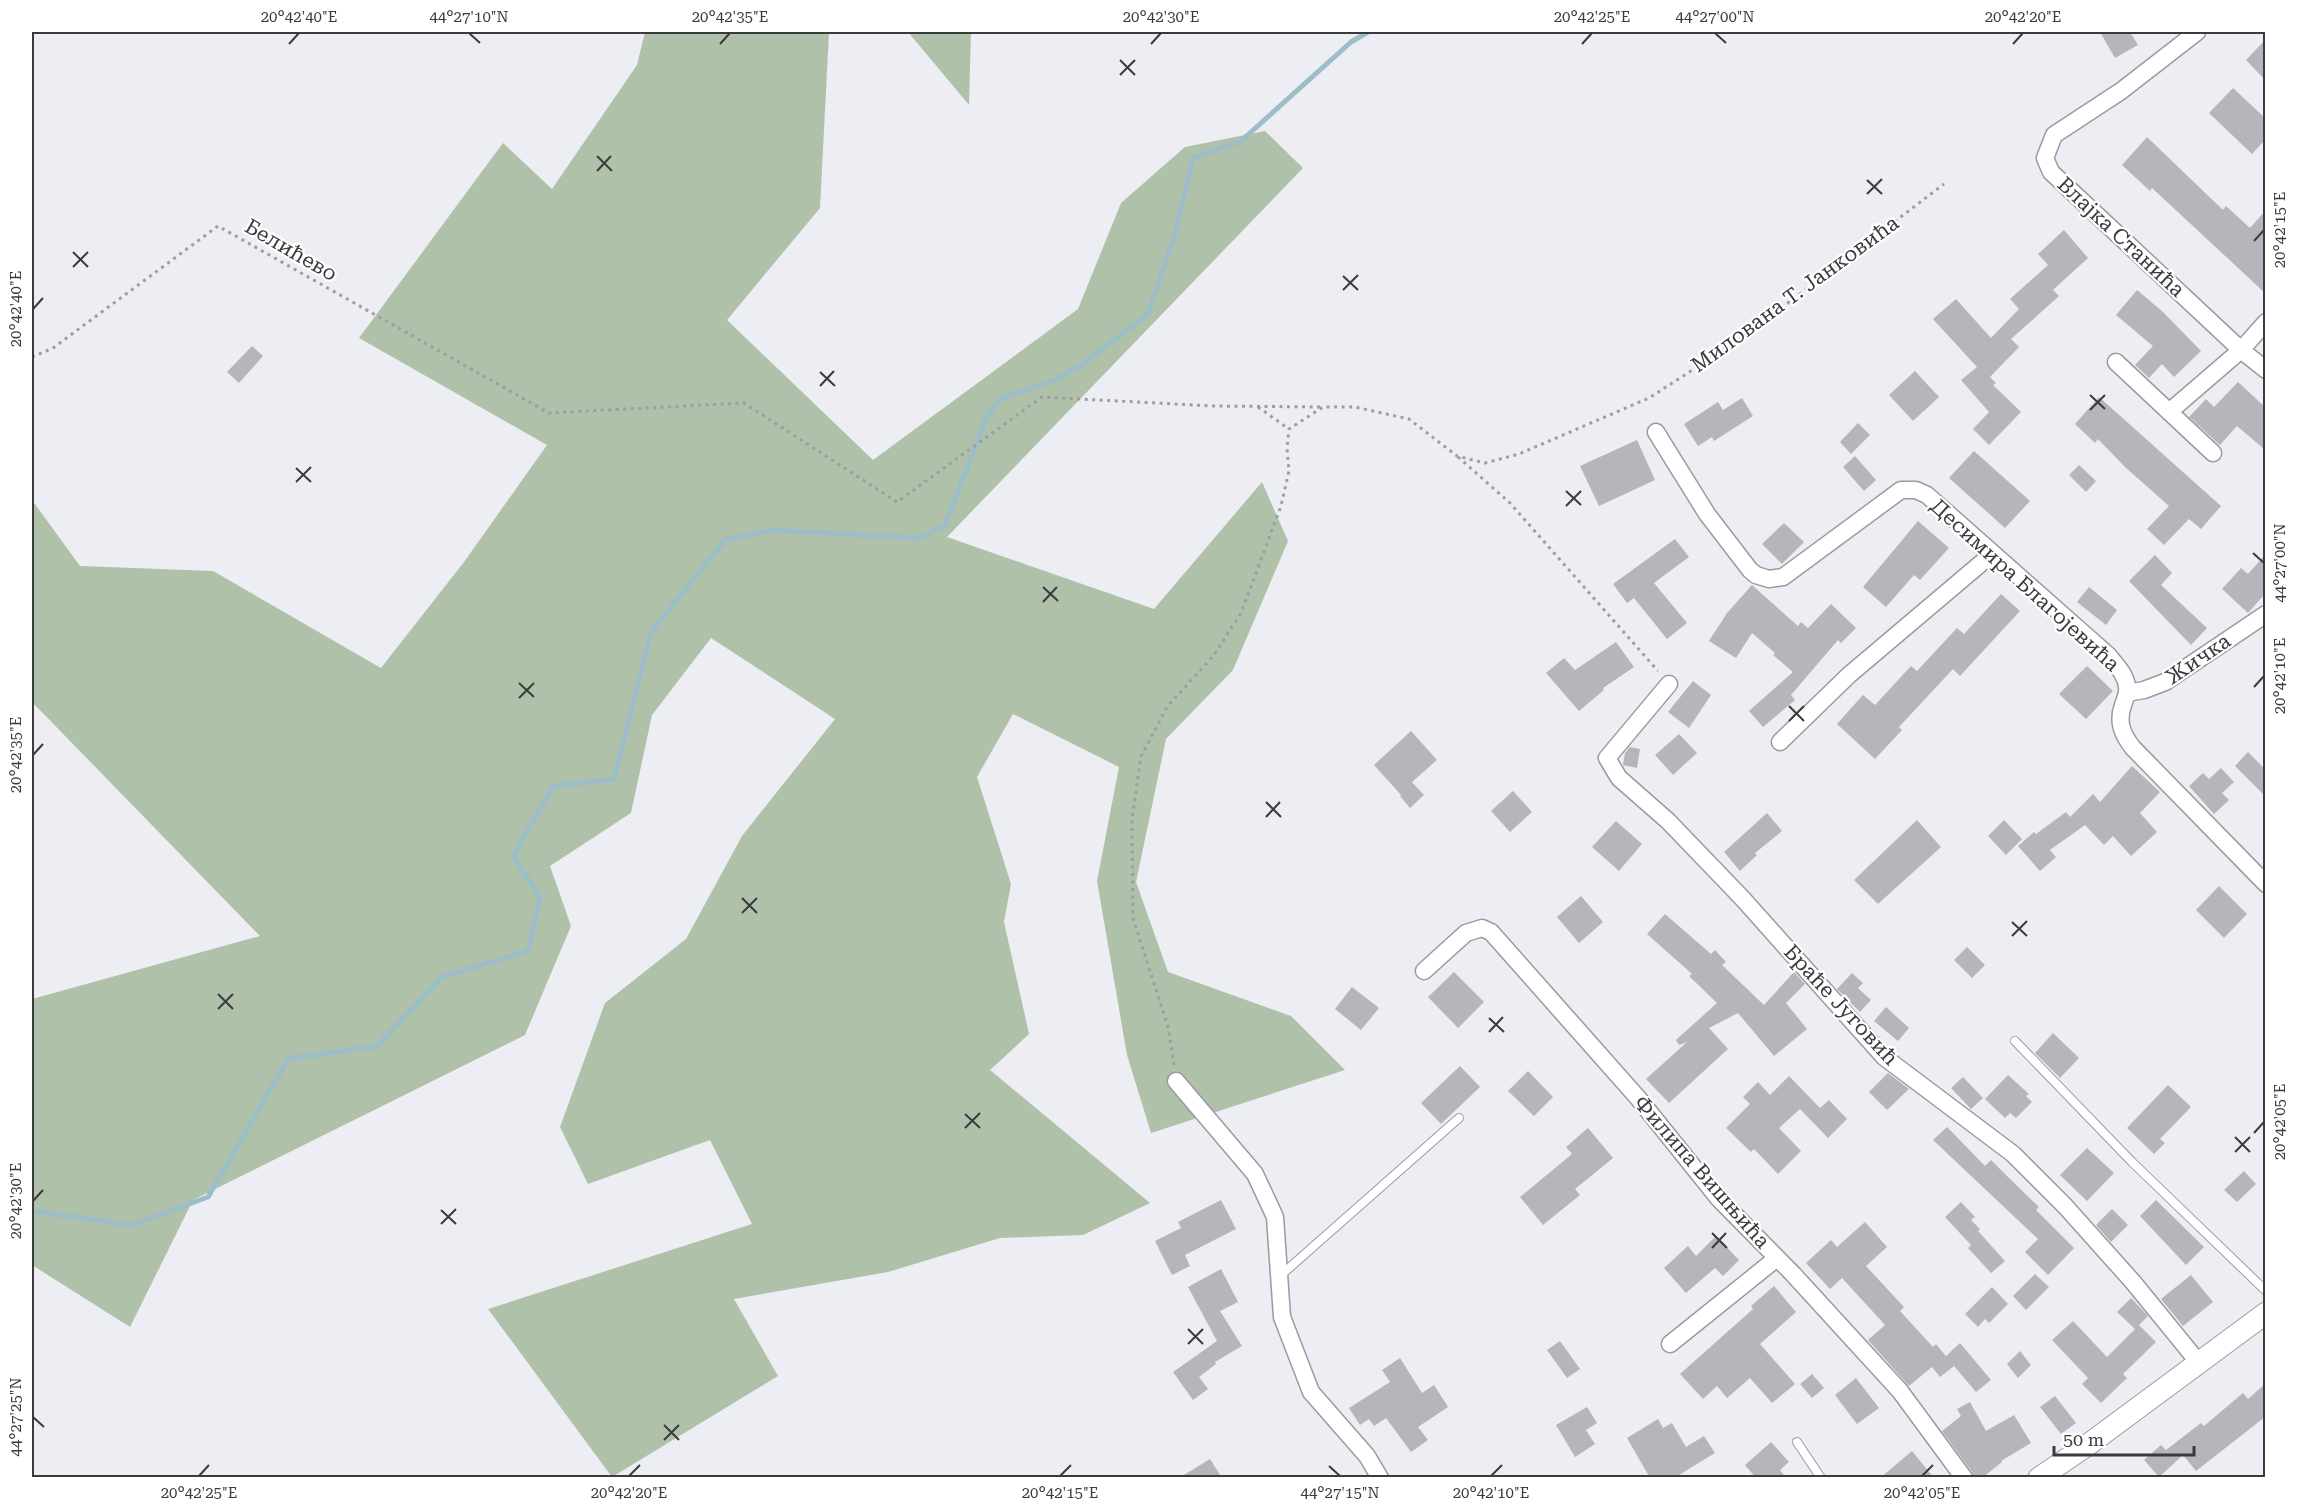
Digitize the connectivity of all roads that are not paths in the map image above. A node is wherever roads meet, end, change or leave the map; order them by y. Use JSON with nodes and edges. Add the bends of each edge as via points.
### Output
{"nodes":[{"id":1,"x":2194,"y":34,"type":"edge"},
{"id":2,"x":2265,"y":322,"type":"edge"},
{"id":3,"x":2241,"y":350,"type":"junction"},
{"id":4,"x":2116,"y":363,"type":"dead end"},
{"id":5,"x":2265,"y":370,"type":"edge"},
{"id":6,"x":2169,"y":412,"type":"junction"},
{"id":7,"x":1656,"y":432,"type":"dead end"},
{"id":8,"x":2213,"y":453,"type":"dead end"},
{"id":9,"x":1992,"y":554,"type":"junction"},
{"id":10,"x":2265,"y":614,"type":"edge"},
{"id":11,"x":1669,"y":684,"type":"road end"},
{"id":12,"x":2127,"y":693,"type":"junction"},
{"id":13,"x":1780,"y":742,"type":"dead end"},
{"id":14,"x":2265,"y":884,"type":"edge"},
{"id":15,"x":1424,"y":971,"type":"dead end"},
{"id":16,"x":2015,"y":1041,"type":"dead end"},
{"id":17,"x":1176,"y":1081,"type":"road end"},
{"id":18,"x":1459,"y":1118,"type":"dead end"},
{"id":19,"x":1777,"y":1258,"type":"junction"},
{"id":20,"x":1280,"y":1276,"type":"junction"},
{"id":21,"x":2265,"y":1291,"type":"edge"},
{"id":22,"x":2265,"y":1313,"type":"edge"},
{"id":23,"x":1670,"y":1344,"type":"dead end"},
{"id":24,"x":2199,"y":1363,"type":"junction"},
{"id":25,"x":1797,"y":1442,"type":"dead end"},
{"id":26,"x":1380,"y":1478,"type":"edge"},
{"id":27,"x":1821,"y":1478,"type":"edge"},
{"id":28,"x":1964,"y":1478,"type":"edge"},
{"id":29,"x":2039,"y":1478,"type":"edge"}],
"edges":[{"from":1,"to":3,"type":"street","name":"Влајка Станића","via":[[2121,91],[2054,135],[2045,158],[2051,172]]},
{"from":2,"to":3,"type":"street"},
{"from":3,"to":5,"type":"street","name":"Влајка Станића"},
{"from":3,"to":6,"type":"street"},
{"from":4,"to":6,"type":"street"},
{"from":6,"to":8,"type":"street"},
{"from":7,"to":9,"type":"street","name":"Десимира Благојевића","via":[[1707,514],[1750,570],[1762,578],[1784,577],[1894,494],[1910,489],[1927,495]]},
{"from":9,"to":12,"type":"street","name":"Десимира Благојевића","via":[[2108,655],[2123,674]]},
{"from":9,"to":13,"type":"street","via":[[1850,675]]},
{"from":10,"to":12,"type":"street","name":"Жичка","via":[[2165,682]]},
{"from":11,"to":24,"type":"street","name":"Браће Југовић","via":[[1607,758],[1619,778],[1668,821],[1743,899],[1884,1056],[2013,1154],[2065,1206]]},
{"from":12,"to":14,"type":"street","name":"Десимира Благојевића","via":[[2120,714],[2125,737]]},
{"from":15,"to":19,"type":"street","name":"Филипа Вишњића","via":[[1466,933],[1482,928],[1491,932],[1638,1098],[1719,1199]]},
{"from":16,"to":21,"type":"lane"},
{"from":17,"to":20,"type":"street","via":[[1255,1174],[1275,1217]]},
{"from":18,"to":20,"type":"lane"},
{"from":19,"to":23,"type":"street"},
{"from":19,"to":28,"type":"street","name":"Филипа Вишњића","via":[[1900,1390]]},
{"from":20,"to":26,"type":"street","via":[[1282,1317],[1311,1392],[1367,1456]]},
{"from":22,"to":24,"type":"street"},
{"from":24,"to":29,"type":"street"},
{"from":25,"to":27,"type":"lane"}]}
